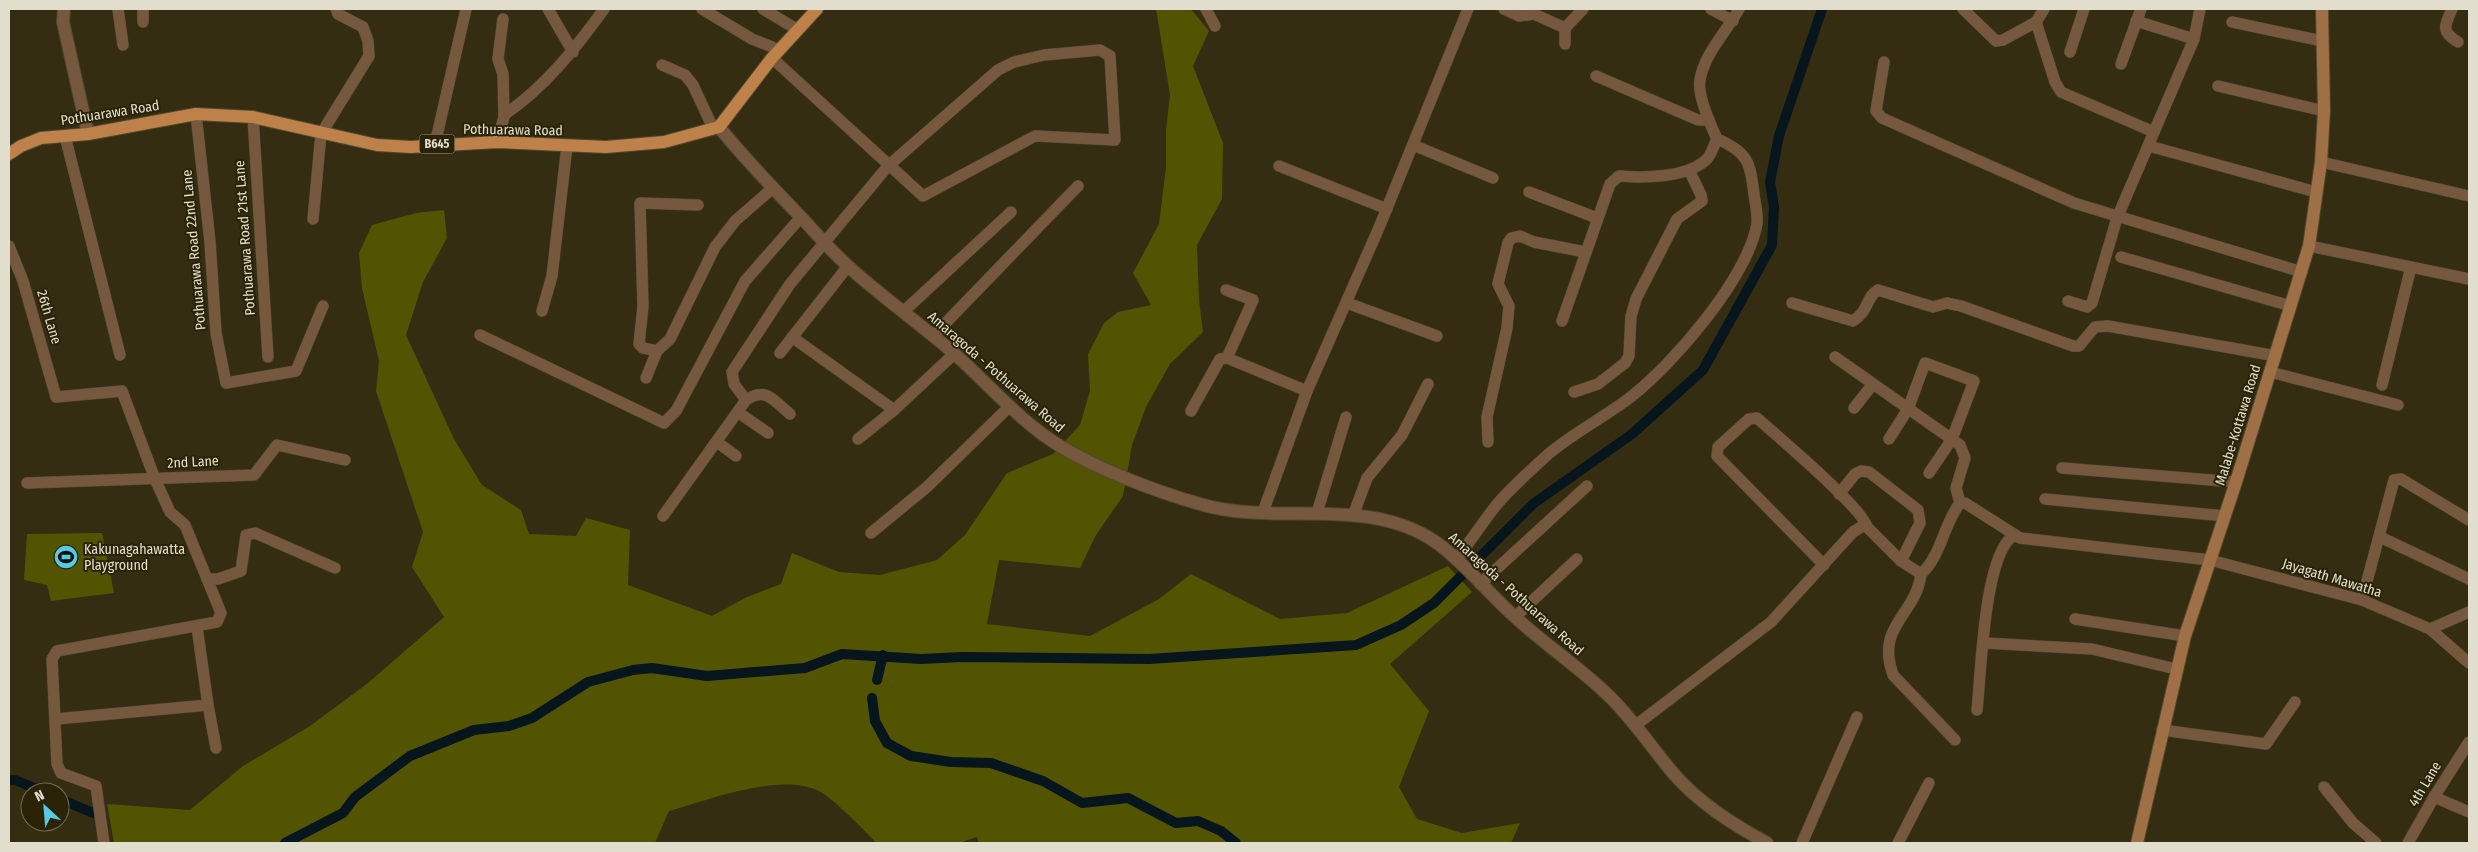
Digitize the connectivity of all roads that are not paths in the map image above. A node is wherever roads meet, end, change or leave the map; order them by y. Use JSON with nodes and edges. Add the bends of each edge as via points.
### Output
{"nodes":[{"id":1,"x":64,"y":9,"type":"edge"},
{"id":2,"x":118,"y":9,"type":"edge"},
{"id":3,"x":143,"y":9,"type":"edge"},
{"id":4,"x":336,"y":9,"type":"edge"},
{"id":5,"x":466,"y":9,"type":"edge"},
{"id":6,"x":548,"y":9,"type":"edge"},
{"id":7,"x":604,"y":9,"type":"edge"},
{"id":8,"x":702,"y":9,"type":"edge"},
{"id":9,"x":763,"y":9,"type":"edge"},
{"id":10,"x":817,"y":9,"type":"edge"},
{"id":11,"x":1206,"y":9,"type":"edge"},
{"id":12,"x":1468,"y":9,"type":"edge"},
{"id":13,"x":1504,"y":9,"type":"edge"},
{"id":14,"x":1583,"y":9,"type":"edge"},
{"id":15,"x":1711,"y":9,"type":"edge"},
{"id":16,"x":1739,"y":9,"type":"edge"},
{"id":17,"x":1963,"y":9,"type":"edge"},
{"id":18,"x":2044,"y":9,"type":"edge"},
{"id":19,"x":2084,"y":9,"type":"edge"},
{"id":20,"x":2141,"y":9,"type":"edge"},
{"id":21,"x":2200,"y":9,"type":"edge"},
{"id":22,"x":2322,"y":9,"type":"edge"},
{"id":23,"x":2452,"y":9,"type":"edge"},
{"id":24,"x":503,"y":19,"type":"dead end"},
{"id":25,"x":1733,"y":21,"type":"junction"},
{"id":26,"x":2136,"y":21,"type":"junction"},
{"id":27,"x":143,"y":22,"type":"dead end"},
{"id":28,"x":2036,"y":22,"type":"junction"},
{"id":29,"x":2232,"y":22,"type":"dead end"},
{"id":30,"x":1215,"y":26,"type":"dead end"},
{"id":31,"x":1565,"y":28,"type":"junction"},
{"id":32,"x":798,"y":30,"type":"junction"},
{"id":33,"x":2194,"y":39,"type":"junction"},
{"id":34,"x":2322,"y":41,"type":"junction"},
{"id":35,"x":2458,"y":42,"type":"dead end"},
{"id":36,"x":1564,"y":44,"type":"dead end"},
{"id":37,"x":123,"y":45,"type":"dead end"},
{"id":38,"x":573,"y":52,"type":"junction"},
{"id":39,"x":2070,"y":52,"type":"dead end"},
{"id":40,"x":776,"y":54,"type":"junction"},
{"id":41,"x":1884,"y":62,"type":"dead end"},
{"id":42,"x":662,"y":64,"type":"dead end"},
{"id":43,"x":2121,"y":64,"type":"dead end"},
{"id":44,"x":1596,"y":76,"type":"dead end"},
{"id":45,"x":2218,"y":86,"type":"dead end"},
{"id":46,"x":2324,"y":111,"type":"junction"},
{"id":47,"x":196,"y":114,"type":"junction"},
{"id":48,"x":504,"y":115,"type":"junction"},
{"id":49,"x":253,"y":117,"type":"junction"},
{"id":50,"x":1709,"y":120,"type":"junction"},
{"id":51,"x":716,"y":128,"type":"junction"},
{"id":52,"x":2154,"y":132,"type":"junction"},
{"id":53,"x":88,"y":134,"type":"junction"},
{"id":54,"x":321,"y":134,"type":"junction"},
{"id":55,"x":65,"y":136,"type":"junction"},
{"id":56,"x":1717,"y":139,"type":"junction"},
{"id":57,"x":497,"y":142,"type":"junction"},
{"id":58,"x":435,"y":144,"type":"junction"},
{"id":59,"x":1413,"y":144,"type":"junction"},
{"id":60,"x":567,"y":146,"type":"junction"},
{"id":61,"x":2149,"y":146,"type":"junction"},
{"id":62,"x":9,"y":154,"type":"edge"},
{"id":63,"x":2321,"y":162,"type":"junction"},
{"id":64,"x":888,"y":166,"type":"junction"},
{"id":65,"x":1279,"y":166,"type":"dead end"},
{"id":66,"x":1689,"y":170,"type":"junction"},
{"id":67,"x":1493,"y":178,"type":"dead end"},
{"id":68,"x":1078,"y":186,"type":"dead end"},
{"id":69,"x":773,"y":188,"type":"junction"},
{"id":70,"x":1529,"y":192,"type":"dead end"},
{"id":71,"x":2316,"y":192,"type":"junction"},
{"id":72,"x":2469,"y":196,"type":"edge"},
{"id":73,"x":698,"y":205,"type":"dead end"},
{"id":74,"x":1387,"y":209,"type":"junction"},
{"id":75,"x":1010,"y":212,"type":"dead end"},
{"id":76,"x":801,"y":217,"type":"junction"},
{"id":77,"x":1597,"y":218,"type":"junction"},
{"id":78,"x":2117,"y":218,"type":"junction"},
{"id":79,"x":313,"y":219,"type":"dead end"},
{"id":80,"x":823,"y":241,"type":"junction"},
{"id":81,"x":9,"y":246,"type":"edge"},
{"id":82,"x":2309,"y":246,"type":"junction"},
{"id":83,"x":1585,"y":252,"type":"junction"},
{"id":84,"x":2121,"y":257,"type":"dead end"},
{"id":85,"x":848,"y":266,"type":"junction"},
{"id":86,"x":2411,"y":267,"type":"junction"},
{"id":87,"x":2302,"y":272,"type":"junction"},
{"id":88,"x":2469,"y":279,"type":"edge"},
{"id":89,"x":1226,"y":290,"type":"dead end"},
{"id":90,"x":2068,"y":301,"type":"dead end"},
{"id":91,"x":1347,"y":303,"type":"junction"},
{"id":92,"x":1792,"y":303,"type":"dead end"},
{"id":93,"x":323,"y":306,"type":"dead end"},
{"id":94,"x":2291,"y":306,"type":"junction"},
{"id":95,"x":542,"y":311,"type":"dead end"},
{"id":96,"x":903,"y":312,"type":"junction"},
{"id":97,"x":1562,"y":321,"type":"dead end"},
{"id":98,"x":480,"y":335,"type":"dead end"},
{"id":99,"x":933,"y":336,"type":"junction"},
{"id":100,"x":1437,"y":336,"type":"dead end"},
{"id":101,"x":792,"y":337,"type":"junction"},
{"id":102,"x":656,"y":351,"type":"junction"},
{"id":103,"x":780,"y":353,"type":"dead end"},
{"id":104,"x":954,"y":354,"type":"junction"},
{"id":105,"x":120,"y":355,"type":"dead end"},
{"id":106,"x":2276,"y":356,"type":"junction"},
{"id":107,"x":268,"y":357,"type":"dead end"},
{"id":108,"x":1835,"y":357,"type":"dead end"},
{"id":109,"x":1227,"y":358,"type":"junction"},
{"id":110,"x":2270,"y":372,"type":"junction"},
{"id":111,"x":646,"y":378,"type":"dead end"},
{"id":112,"x":1428,"y":384,"type":"dead end"},
{"id":113,"x":1873,"y":384,"type":"junction"},
{"id":114,"x":2382,"y":385,"type":"dead end"},
{"id":115,"x":1307,"y":391,"type":"junction"},
{"id":116,"x":1574,"y":392,"type":"dead end"},
{"id":117,"x":746,"y":400,"type":"junction"},
{"id":118,"x":2398,"y":405,"type":"dead end"},
{"id":119,"x":1010,"y":406,"type":"junction"},
{"id":120,"x":1854,"y":408,"type":"dead end"},
{"id":121,"x":1908,"y":408,"type":"junction"},
{"id":122,"x":894,"y":410,"type":"junction"},
{"id":123,"x":1191,"y":410,"type":"dead end"},
{"id":124,"x":739,"y":413,"type":"junction"},
{"id":125,"x":790,"y":414,"type":"dead end"},
{"id":126,"x":1346,"y":417,"type":"dead end"},
{"id":127,"x":768,"y":433,"type":"dead end"},
{"id":128,"x":858,"y":439,"type":"dead end"},
{"id":129,"x":1889,"y":439,"type":"dead end"},
{"id":130,"x":1952,"y":439,"type":"junction"},
{"id":131,"x":717,"y":442,"type":"junction"},
{"id":132,"x":1488,"y":442,"type":"dead end"},
{"id":133,"x":736,"y":456,"type":"dead end"},
{"id":134,"x":345,"y":460,"type":"dead end"},
{"id":135,"x":2062,"y":468,"type":"dead end"},
{"id":136,"x":1929,"y":473,"type":"dead end"},
{"id":137,"x":156,"y":479,"type":"junction"},
{"id":138,"x":2236,"y":482,"type":"junction"},
{"id":139,"x":27,"y":483,"type":"dead end"},
{"id":140,"x":1587,"y":486,"type":"dead end"},
{"id":141,"x":1840,"y":494,"type":"junction"},
{"id":142,"x":2045,"y":499,"type":"dead end"},
{"id":143,"x":1960,"y":503,"type":"junction"},
{"id":144,"x":1263,"y":512,"type":"junction"},
{"id":145,"x":1317,"y":513,"type":"junction"},
{"id":146,"x":663,"y":516,"type":"dead end"},
{"id":147,"x":1353,"y":516,"type":"junction"},
{"id":148,"x":2225,"y":516,"type":"junction"},
{"id":149,"x":2469,"y":520,"type":"edge"},
{"id":150,"x":1867,"y":527,"type":"junction"},
{"id":151,"x":871,"y":533,"type":"dead end"},
{"id":152,"x":2013,"y":536,"type":"junction"},
{"id":153,"x":2380,"y":537,"type":"junction"},
{"id":154,"x":1577,"y":559,"type":"dead end"},
{"id":155,"x":2210,"y":560,"type":"junction"},
{"id":156,"x":1901,"y":561,"type":"junction"},
{"id":157,"x":1824,"y":565,"type":"junction"},
{"id":158,"x":335,"y":568,"type":"dead end"},
{"id":159,"x":1468,"y":571,"type":"junction"},
{"id":160,"x":1922,"y":574,"type":"junction"},
{"id":161,"x":207,"y":579,"type":"junction"},
{"id":162,"x":2469,"y":580,"type":"edge"},
{"id":163,"x":2362,"y":600,"type":"junction"},
{"id":164,"x":2469,"y":612,"type":"edge"},
{"id":165,"x":1515,"y":617,"type":"junction"},
{"id":166,"x":2074,"y":619,"type":"dead end"},
{"id":167,"x":197,"y":627,"type":"junction"},
{"id":168,"x":2430,"y":629,"type":"junction"},
{"id":169,"x":2185,"y":636,"type":"junction"},
{"id":170,"x":1984,"y":643,"type":"junction"},
{"id":171,"x":2469,"y":663,"type":"edge"},
{"id":172,"x":2176,"y":669,"type":"junction"},
{"id":173,"x":2294,"y":702,"type":"dead end"},
{"id":174,"x":208,"y":704,"type":"junction"},
{"id":175,"x":1977,"y":710,"type":"dead end"},
{"id":176,"x":1857,"y":717,"type":"dead end"},
{"id":177,"x":56,"y":719,"type":"junction"},
{"id":178,"x":1636,"y":725,"type":"junction"},
{"id":179,"x":2162,"y":730,"type":"junction"},
{"id":180,"x":1955,"y":740,"type":"dead end"},
{"id":181,"x":2469,"y":742,"type":"edge"},
{"id":182,"x":216,"y":748,"type":"dead end"},
{"id":183,"x":1929,"y":783,"type":"dead end"},
{"id":184,"x":2324,"y":787,"type":"dead end"},
{"id":185,"x":2434,"y":797,"type":"junction"},
{"id":186,"x":2469,"y":812,"type":"edge"},
{"id":187,"x":2412,"y":841,"type":"edge"},
{"id":188,"x":104,"y":843,"type":"edge"},
{"id":189,"x":1767,"y":843,"type":"edge"},
{"id":190,"x":1802,"y":843,"type":"edge"},
{"id":191,"x":1898,"y":843,"type":"edge"},
{"id":192,"x":2138,"y":843,"type":"edge"},
{"id":193,"x":2376,"y":843,"type":"edge"}],
"edges":[{"from":1,"to":53,"type":"street","via":[[65,32]]},
{"from":2,"to":37,"type":"street"},
{"from":3,"to":27,"type":"street"},
{"from":4,"to":54,"type":"street","via":[[338,14],[363,27],[368,41],[368,56]]},
{"from":5,"to":58,"type":"street"},
{"from":6,"to":38,"type":"street"},
{"from":7,"to":38,"type":"street"},
{"from":8,"to":40,"type":"street"},
{"from":9,"to":32,"type":"street"},
{"from":10,"to":32,"type":"main road"},
{"from":11,"to":30,"type":"street"},
{"from":12,"to":59,"type":"street"},
{"from":13,"to":31,"type":"street","via":[[1519,16],[1534,14]]},
{"from":14,"to":31,"type":"street"},
{"from":15,"to":25,"type":"street"},
{"from":16,"to":25,"type":"street"},
{"from":17,"to":28,"type":"street","via":[[1996,41]]},
{"from":18,"to":28,"type":"street"},
{"from":19,"to":39,"type":"street"},
{"from":20,"to":26,"type":"street"},
{"from":21,"to":33,"type":"street"},
{"from":22,"to":34,"type":"main road","name":"Malabe-Kottawa Road"},
{"from":23,"to":35,"type":"street","via":[[2445,31],[2447,36]]},
{"from":24,"to":48,"type":"street","via":[[498,59],[503,74]]},
{"from":25,"to":50,"type":"street","via":[[1705,64],[1699,81]]},
{"from":26,"to":33,"type":"street"},
{"from":26,"to":43,"type":"street"},
{"from":28,"to":52,"type":"street","via":[[2061,92]]},
{"from":29,"to":34,"type":"street"},
{"from":31,"to":36,"type":"street"},
{"from":32,"to":40,"type":"main road"},
{"from":33,"to":52,"type":"street"},
{"from":34,"to":46,"type":"main road","name":"Malabe-Kottawa Road"},
{"from":38,"to":48,"type":"street","via":[[528,99]]},
{"from":40,"to":51,"type":"main road"},
{"from":40,"to":64,"type":"street"},
{"from":41,"to":78,"type":"street","via":[[1876,111],[1882,118],[2074,203]]},
{"from":42,"to":51,"type":"street","via":[[685,75]]},
{"from":44,"to":50,"type":"street","via":[[1698,120]]},
{"from":45,"to":46,"type":"street"},
{"from":46,"to":63,"type":"main road","name":"Malabe-Kottawa Road"},
{"from":47,"to":49,"type":"main road","name":"Pothuarawa Road","number":"B645"},
{"from":47,"to":53,"type":"main road","name":"Pothuarawa Road","number":"B645"},
{"from":47,"to":93,"type":"street","name":"Pothuarawa Road 22nd Lane","via":[[216,333],[226,383],[296,371]]},
{"from":48,"to":57,"type":"street"},
{"from":49,"to":54,"type":"main road","name":"Pothuarawa Road","number":"B645"},
{"from":49,"to":107,"type":"street","name":"Pothuarawa Road 21st Lane"},
{"from":50,"to":56,"type":"street"},
{"from":51,"to":60,"type":"main road","name":"Pothuarawa Road","number":"B645","via":[[664,142],[606,147]]},
{"from":51,"to":69,"type":"street","name":"Amaragoda - Pothuarawa Road"},
{"from":52,"to":61,"type":"street"},
{"from":53,"to":55,"type":"main road","name":"Pothuarawa Road","number":"B645"},
{"from":54,"to":58,"type":"main road","name":"Pothuarawa Road","number":"B645","via":[[411,147]]},
{"from":54,"to":79,"type":"street"},
{"from":55,"to":62,"type":"main road","name":"Pothuarawa Road","number":"B645","via":[[41,138]]},
{"from":55,"to":105,"type":"street"},
{"from":56,"to":66,"type":"street","via":[[1707,160]]},
{"from":56,"to":159,"type":"street","via":[[1744,156],[1751,167],[1757,222],[1749,252],[1698,331],[1634,395],[1570,437],[1495,506]]},
{"from":57,"to":58,"type":"main road","name":"Pothuarawa Road","number":"B645"},
{"from":57,"to":60,"type":"main road","name":"Pothuarawa Road","number":"B645"},
{"from":59,"to":67,"type":"street"},
{"from":59,"to":74,"type":"street"},
{"from":60,"to":95,"type":"street","via":[[552,276]]},
{"from":61,"to":71,"type":"street"},
{"from":61,"to":78,"type":"street"},
{"from":63,"to":71,"type":"main road","name":"Malabe-Kottawa Road"},
{"from":63,"to":72,"type":"street"},
{"from":64,"to":64,"type":"street","via":[[998,70],[1014,62],[1044,55],[1100,50],[1110,56],[1114,140],[1035,136],[923,196]]},
{"from":64,"to":80,"type":"street"},
{"from":65,"to":74,"type":"street"},
{"from":66,"to":77,"type":"street","via":[[1647,178],[1619,176],[1610,184]]},
{"from":66,"to":116,"type":"street","via":[[1702,201],[1677,219],[1636,299],[1631,316],[1629,356],[1625,363],[1598,384]]},
{"from":68,"to":99,"type":"street"},
{"from":69,"to":76,"type":"street","name":"Amaragoda - Pothuarawa Road"},
{"from":69,"to":102,"type":"street","via":[[735,221],[716,247],[670,338]]},
{"from":70,"to":77,"type":"street"},
{"from":71,"to":82,"type":"main road","name":"Malabe-Kottawa Road"},
{"from":73,"to":102,"type":"street","via":[[640,203],[643,306],[639,344]]},
{"from":74,"to":91,"type":"street"},
{"from":75,"to":96,"type":"street"},
{"from":76,"to":80,"type":"street","name":"Amaragoda - Pothuarawa Road"},
{"from":76,"to":98,"type":"street","via":[[745,282],[676,411],[664,423]]},
{"from":77,"to":83,"type":"street"},
{"from":78,"to":87,"type":"street"},
{"from":78,"to":90,"type":"street","via":[[2092,303],[2087,306]]},
{"from":80,"to":85,"type":"street","name":"Amaragoda - Pothuarawa Road"},
{"from":80,"to":117,"type":"street","via":[[790,284],[732,372],[734,384]]},
{"from":81,"to":137,"type":"street","name":"26th Lane","via":[[23,281],[56,397],[122,391]]},
{"from":82,"to":86,"type":"street"},
{"from":82,"to":87,"type":"main road","name":"Malabe-Kottawa Road"},
{"from":83,"to":97,"type":"street"},
{"from":83,"to":132,"type":"street","via":[[1520,236],[1508,243],[1498,284],[1509,306],[1507,328],[1487,417]]},
{"from":84,"to":94,"type":"street"},
{"from":85,"to":96,"type":"street","name":"Amaragoda - Pothuarawa Road"},
{"from":85,"to":101,"type":"street"},
{"from":86,"to":88,"type":"street"},
{"from":86,"to":114,"type":"street"},
{"from":87,"to":94,"type":"main road","name":"Malabe-Kottawa Road"},
{"from":89,"to":109,"type":"street","via":[[1253,300]]},
{"from":91,"to":100,"type":"street"},
{"from":91,"to":115,"type":"street"},
{"from":92,"to":106,"type":"street","via":[[1853,321],[1863,315],[1872,293],[1878,290],[1933,308],[1947,304],[1961,306],[2073,346],[2079,346],[2095,327],[2108,326]]},
{"from":94,"to":106,"type":"main road","name":"Malabe-Kottawa Road"},
{"from":96,"to":99,"type":"street","name":"Amaragoda - Pothuarawa Road"},
{"from":99,"to":104,"type":"street","name":"Amaragoda - Pothuarawa Road"},
{"from":101,"to":103,"type":"street"},
{"from":101,"to":122,"type":"street"},
{"from":102,"to":111,"type":"street"},
{"from":104,"to":119,"type":"street","name":"Amaragoda - Pothuarawa Road"},
{"from":104,"to":122,"type":"street"},
{"from":106,"to":110,"type":"main road","name":"Malabe-Kottawa Road"},
{"from":108,"to":113,"type":"street"},
{"from":109,"to":115,"type":"street"},
{"from":109,"to":123,"type":"street","via":[[1220,360]]},
{"from":110,"to":118,"type":"street"},
{"from":110,"to":138,"type":"main road","name":"Malabe-Kottawa Road"},
{"from":112,"to":147,"type":"street","via":[[1402,435],[1367,478]]},
{"from":113,"to":120,"type":"street"},
{"from":113,"to":121,"type":"street"},
{"from":115,"to":144,"type":"street"},
{"from":117,"to":124,"type":"street"},
{"from":117,"to":125,"type":"street","via":[[763,394]]},
{"from":119,"to":144,"type":"street","name":"Amaragoda - Pothuarawa Road","via":[[1057,445],[1172,496],[1225,510]]},
{"from":119,"to":151,"type":"street","via":[[927,487]]},
{"from":121,"to":129,"type":"street"},
{"from":121,"to":130,"type":"street"},
{"from":121,"to":130,"type":"street","via":[[1925,363],[1974,381]]},
{"from":122,"to":128,"type":"street"},
{"from":124,"to":127,"type":"street"},
{"from":124,"to":131,"type":"street"},
{"from":126,"to":145,"type":"street"},
{"from":130,"to":136,"type":"street"},
{"from":130,"to":143,"type":"street","via":[[1960,445],[1965,458],[1956,488]]},
{"from":131,"to":133,"type":"street"},
{"from":131,"to":146,"type":"street"},
{"from":134,"to":137,"type":"street","name":"2nd Lane","via":[[277,445],[254,475]]},
{"from":135,"to":138,"type":"street"},
{"from":137,"to":139,"type":"street","name":"2nd Lane"},
{"from":137,"to":161,"type":"street","via":[[170,512],[186,526]]},
{"from":138,"to":148,"type":"main road","name":"Malabe-Kottawa Road"},
{"from":140,"to":159,"type":"street"},
{"from":141,"to":150,"type":"street","via":[[1866,520]]},
{"from":141,"to":156,"type":"street","via":[[1861,470],[1869,472],[1918,510],[1920,523]]},
{"from":141,"to":157,"type":"street","via":[[1757,418],[1749,419],[1718,447],[1717,456],[1722,462]]},
{"from":142,"to":148,"type":"street"},
{"from":143,"to":152,"type":"street","via":[[1965,503]]},
{"from":143,"to":160,"type":"street","via":[[1953,512],[1932,563]]},
{"from":144,"to":145,"type":"street","name":"Amaragoda - Pothuarawa Road"},
{"from":145,"to":147,"type":"street","name":"Amaragoda - Pothuarawa Road"},
{"from":147,"to":159,"type":"street","name":"Amaragoda - Pothuarawa Road","via":[[1411,529],[1437,543]]},
{"from":148,"to":155,"type":"main road","name":"Malabe-Kottawa Road"},
{"from":149,"to":153,"type":"street","via":[[2401,479],[2394,480]]},
{"from":150,"to":156,"type":"street"},
{"from":150,"to":157,"type":"street","via":[[1862,526],[1853,532]]},
{"from":152,"to":155,"type":"street","name":"Jayagath Mawatha"},
{"from":152,"to":170,"type":"street","via":[[2007,540],[1991,578]]},
{"from":153,"to":162,"type":"street"},
{"from":153,"to":163,"type":"street"},
{"from":154,"to":165,"type":"street"},
{"from":155,"to":163,"type":"street","name":"Jayagath Mawatha"},
{"from":155,"to":169,"type":"main road","name":"Malabe-Kottawa Road"},
{"from":156,"to":160,"type":"street"},
{"from":157,"to":178,"type":"street","via":[[1771,622]]},
{"from":158,"to":161,"type":"street","via":[[255,533],[246,535],[241,571],[218,579]]},
{"from":159,"to":165,"type":"street","name":"Amaragoda - Pothuarawa Road"},
{"from":160,"to":180,"type":"street","via":[[1915,598],[1890,634],[1889,665],[1893,675]]},
{"from":161,"to":167,"type":"street","via":[[220,613],[217,622]]},
{"from":163,"to":168,"type":"street","name":"Jayagath Mawatha"},
{"from":164,"to":168,"type":"street"},
{"from":165,"to":178,"type":"street","name":"Amaragoda - Pothuarawa Road","via":[[1610,696]]},
{"from":166,"to":169,"type":"street"},
{"from":167,"to":174,"type":"street"},
{"from":167,"to":177,"type":"street","via":[[57,651],[52,659]]},
{"from":168,"to":171,"type":"street","name":"Jayagath Mawatha"},
{"from":169,"to":172,"type":"main road","name":"Malabe-Kottawa Road"},
{"from":170,"to":172,"type":"street","via":[[2092,649]]},
{"from":170,"to":175,"type":"street"},
{"from":172,"to":179,"type":"main road","name":"Malabe-Kottawa Road"},
{"from":173,"to":179,"type":"street","via":[[2266,744]]},
{"from":174,"to":177,"type":"street"},
{"from":174,"to":182,"type":"street"},
{"from":176,"to":190,"type":"street"},
{"from":177,"to":188,"type":"street","via":[[58,764],[62,772],[96,786]]},
{"from":178,"to":189,"type":"street","name":"Amaragoda - Pothuarawa Road","via":[[1673,773],[1700,800],[1732,824]]},
{"from":179,"to":192,"type":"main road","name":"Malabe-Kottawa Road"},
{"from":181,"to":185,"type":"street","name":"4th Lane"},
{"from":183,"to":191,"type":"street"},
{"from":184,"to":193,"type":"street","via":[[2352,823]]},
{"from":185,"to":186,"type":"street"},
{"from":185,"to":187,"type":"street","name":"4th Lane"}]}
